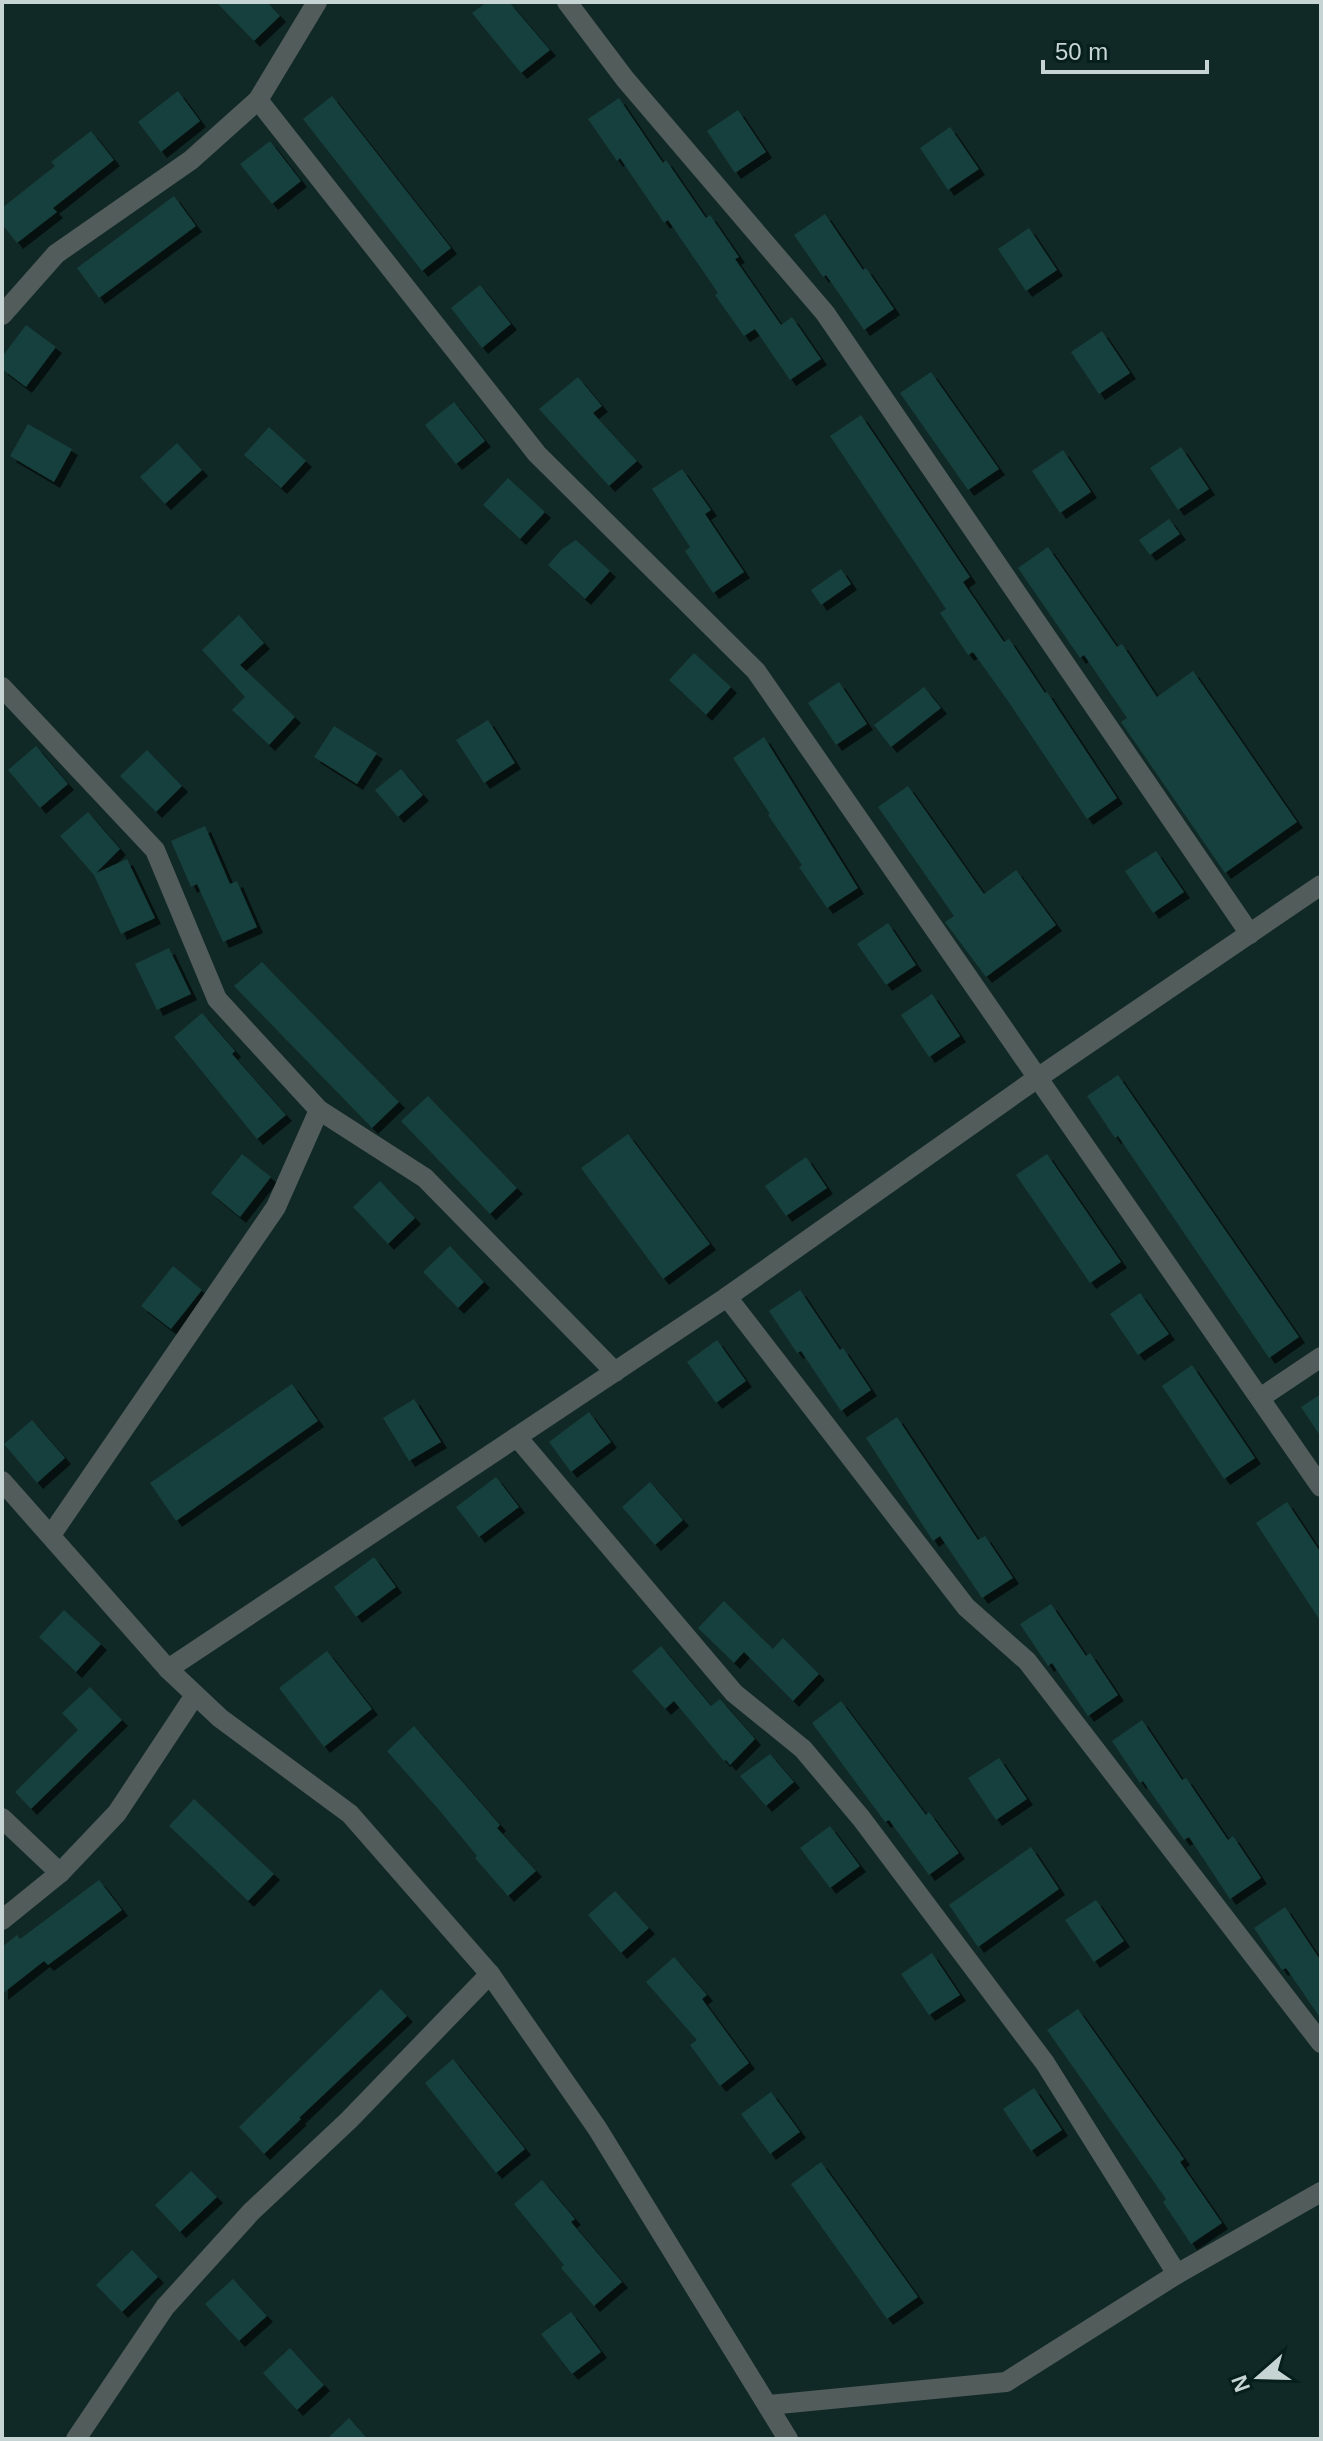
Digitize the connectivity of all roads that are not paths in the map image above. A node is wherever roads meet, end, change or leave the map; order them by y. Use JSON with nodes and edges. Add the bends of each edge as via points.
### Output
{"nodes":[{"id":1,"x":567,"y":2,"type":"edge"},
{"id":2,"x":315,"y":3,"type":"edge"},
{"id":3,"x":258,"y":100,"type":"junction"},
{"id":4,"x":2,"y":315,"type":"edge"},
{"id":5,"x":2,"y":687,"type":"edge"},
{"id":6,"x":1321,"y":885,"type":"edge"},
{"id":7,"x":1250,"y":934,"type":"junction"},
{"id":8,"x":1036,"y":1079,"type":"junction"},
{"id":9,"x":319,"y":1110,"type":"junction"},
{"id":10,"x":727,"y":1297,"type":"junction"},
{"id":11,"x":1321,"y":1357,"type":"edge"},
{"id":12,"x":615,"y":1372,"type":"junction"},
{"id":13,"x":1260,"y":1398,"type":"junction"},
{"id":14,"x":517,"y":1437,"type":"junction"},
{"id":15,"x":2,"y":1481,"type":"edge"},
{"id":16,"x":1321,"y":1487,"type":"edge"},
{"id":17,"x":51,"y":1535,"type":"junction"},
{"id":18,"x":168,"y":1669,"type":"junction"},
{"id":19,"x":195,"y":1695,"type":"junction"},
{"id":20,"x":2,"y":1818,"type":"edge"},
{"id":21,"x":60,"y":1873,"type":"junction"},
{"id":22,"x":2,"y":1920,"type":"edge"},
{"id":23,"x":490,"y":1974,"type":"junction"},
{"id":24,"x":1321,"y":2043,"type":"edge"},
{"id":25,"x":1321,"y":2192,"type":"edge"},
{"id":26,"x":1177,"y":2274,"type":"junction"},
{"id":27,"x":769,"y":2405,"type":"junction"},
{"id":28,"x":76,"y":2439,"type":"edge"},
{"id":29,"x":788,"y":2439,"type":"edge"}],
"edges":[{"from":1,"to":7,"type":"street","via":[[625,79],[825,313]]},
{"from":2,"to":3,"type":"street"},
{"from":3,"to":4,"type":"street","via":[[191,160],[56,254]]},
{"from":3,"to":8,"type":"street","via":[[537,454],[756,671]]},
{"from":5,"to":9,"type":"street","via":[[155,850],[217,999]]},
{"from":6,"to":7,"type":"street"},
{"from":7,"to":8,"type":"street"},
{"from":8,"to":10,"type":"street"},
{"from":8,"to":13,"type":"street"},
{"from":9,"to":12,"type":"street","via":[[425,1178]]},
{"from":9,"to":17,"type":"street","via":[[276,1207]]},
{"from":10,"to":12,"type":"street"},
{"from":10,"to":24,"type":"street","via":[[966,1607],[1027,1661]]},
{"from":11,"to":13,"type":"street"},
{"from":12,"to":14,"type":"street"},
{"from":13,"to":16,"type":"street"},
{"from":14,"to":18,"type":"street"},
{"from":14,"to":26,"type":"street","via":[[734,1693],[803,1749],[861,1818],[1045,2063]]},
{"from":15,"to":17,"type":"street"},
{"from":17,"to":18,"type":"street"},
{"from":18,"to":19,"type":"street"},
{"from":19,"to":21,"type":"street","via":[[117,1813]]},
{"from":19,"to":23,"type":"street","via":[[350,1814]]},
{"from":20,"to":21,"type":"street"},
{"from":21,"to":22,"type":"street"},
{"from":23,"to":27,"type":"street","via":[[597,2128]]},
{"from":23,"to":28,"type":"street","via":[[251,2212],[165,2307]]},
{"from":25,"to":26,"type":"street"},
{"from":26,"to":27,"type":"street","via":[[1006,2382]]},
{"from":27,"to":29,"type":"street"}]}
